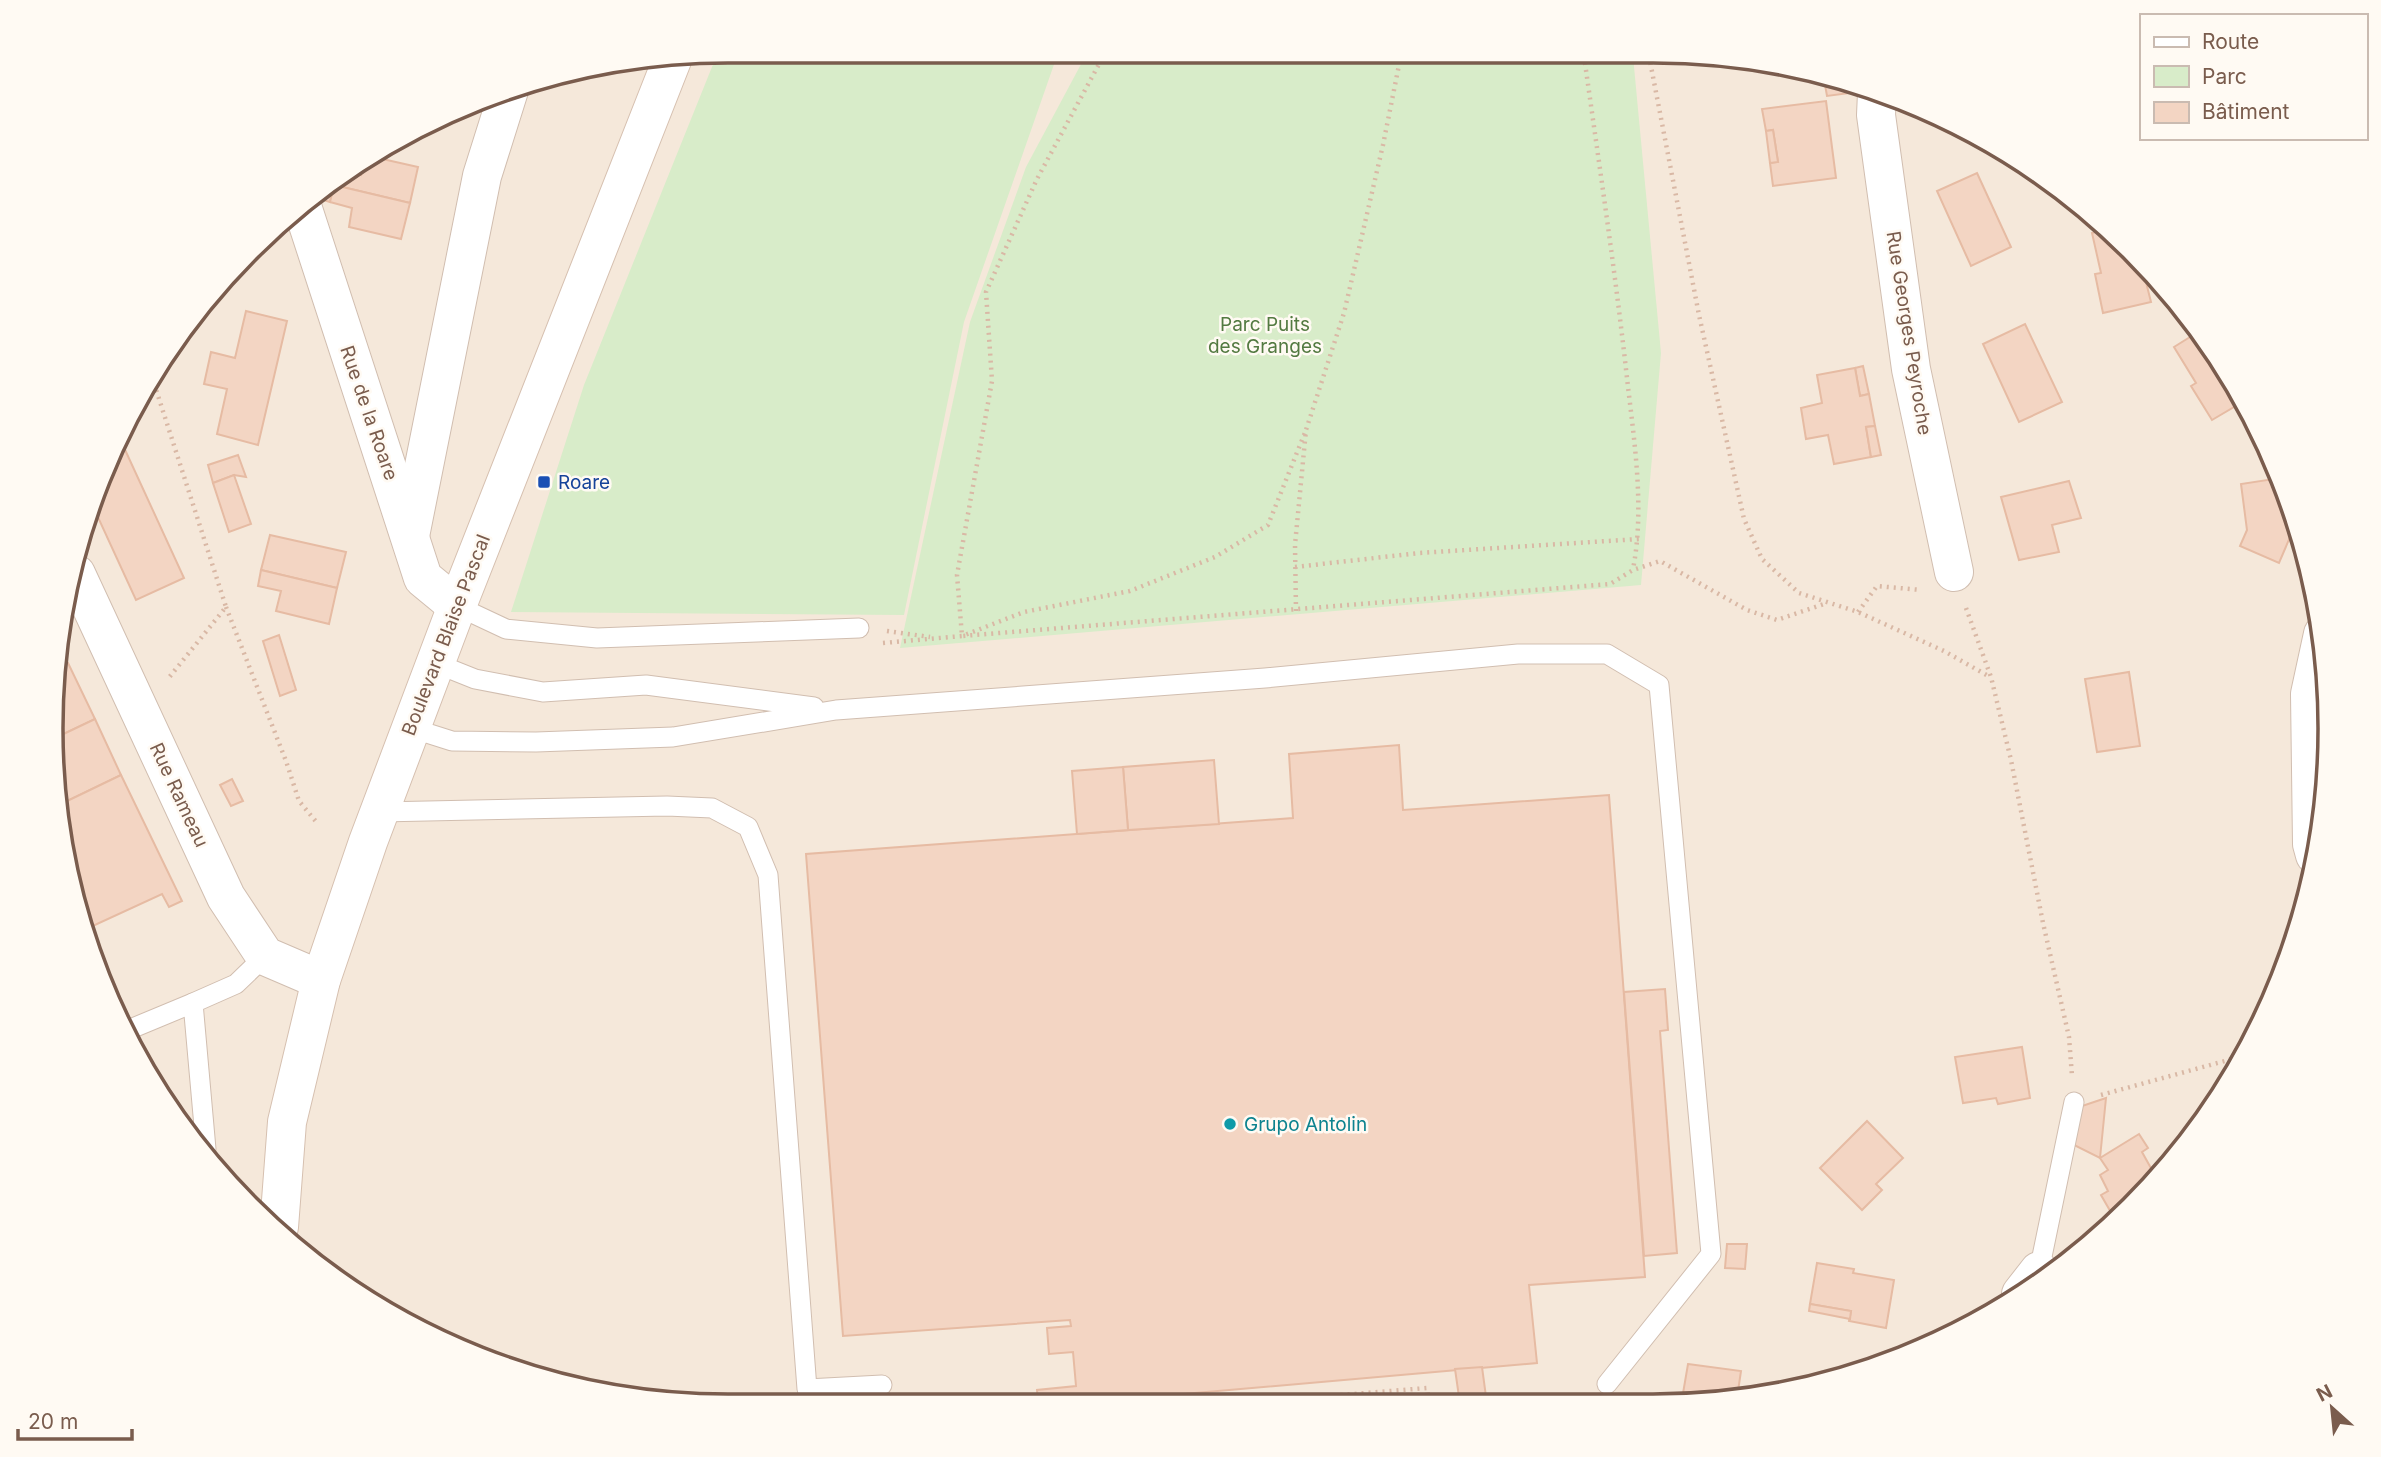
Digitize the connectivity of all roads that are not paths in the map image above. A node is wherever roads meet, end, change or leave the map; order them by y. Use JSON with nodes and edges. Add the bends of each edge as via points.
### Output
{"nodes":[{"id":1,"x":670,"y":66,"type":"edge"},
{"id":2,"x":505,"y":102,"type":"edge"},
{"id":3,"x":1877,"y":102,"type":"edge"},
{"id":4,"x":305,"y":216,"type":"edge"},
{"id":5,"x":410,"y":536,"type":"junction"},
{"id":6,"x":1954,"y":572,"type":"road end"},
{"id":7,"x":80,"y":582,"type":"edge"},
{"id":8,"x":457,"y":606,"type":"junction"},
{"id":9,"x":859,"y":628,"type":"road end"},
{"id":10,"x":435,"y":663,"type":"junction"},
{"id":11,"x":2315,"y":670,"type":"edge"},
{"id":12,"x":836,"y":710,"type":"junction"},
{"id":13,"x":411,"y":728,"type":"junction"},
{"id":14,"x":380,"y":812,"type":"junction"},
{"id":15,"x":2312,"y":817,"type":"edge"},
{"id":16,"x":265,"y":956,"type":"junction"},
{"id":17,"x":321,"y":980,"type":"junction"},
{"id":18,"x":193,"y":1003,"type":"junction"},
{"id":19,"x":134,"y":1027,"type":"edge"},
{"id":20,"x":2074,"y":1102,"type":"road end"},
{"id":21,"x":205,"y":1139,"type":"edge"},
{"id":22,"x":280,"y":1219,"type":"edge"},
{"id":23,"x":2036,"y":1272,"type":"edge"},
{"id":24,"x":1607,"y":1384,"type":"dead end"},
{"id":25,"x":882,"y":1385,"type":"dead end"}],
"edges":[{"from":1,"to":8,"type":"street","name":"Boulevard Blaise Pascal"},
{"from":2,"to":5,"type":"street","via":[[482,176]]},
{"from":3,"to":6,"type":"street","name":"Rue Georges Peyroche","via":[[1911,369]]},
{"from":4,"to":5,"type":"street","name":"Rue de la Roare"},
{"from":5,"to":8,"type":"street","name":"Rue de la Roare","via":[[423,578]]},
{"from":7,"to":16,"type":"street","name":"Rue Rameau","via":[[226,897]]},
{"from":8,"to":9,"type":"lane","via":[[506,629],[597,638]]},
{"from":8,"to":10,"type":"street","name":"Boulevard Blaise Pascal"},
{"from":10,"to":12,"type":"lane","via":[[475,679],[543,692],[646,685]]},
{"from":10,"to":13,"type":"street","name":"Boulevard Blaise Pascal"},
{"from":11,"to":15,"type":"street","via":[[2310,694]]},
{"from":12,"to":13,"type":"lane","via":[[673,737],[452,741]]},
{"from":12,"to":24,"type":"lane","via":[[1518,654],[1607,654],[1658,685],[1711,1254]]},
{"from":13,"to":14,"type":"street","name":"Boulevard Blaise Pascal"},
{"from":14,"to":17,"type":"street","name":"Boulevard Blaise Pascal"},
{"from":14,"to":25,"type":"lane","via":[[701,807],[748,827],[768,875],[807,1389]]},
{"from":16,"to":17,"type":"street"},
{"from":16,"to":18,"type":"lane","via":[[236,984]]},
{"from":17,"to":22,"type":"street","name":"Boulevard Blaise Pascal","via":[[287,1122]]},
{"from":18,"to":19,"type":"lane"},
{"from":18,"to":21,"type":"lane"},
{"from":20,"to":23,"type":"lane"}]}
